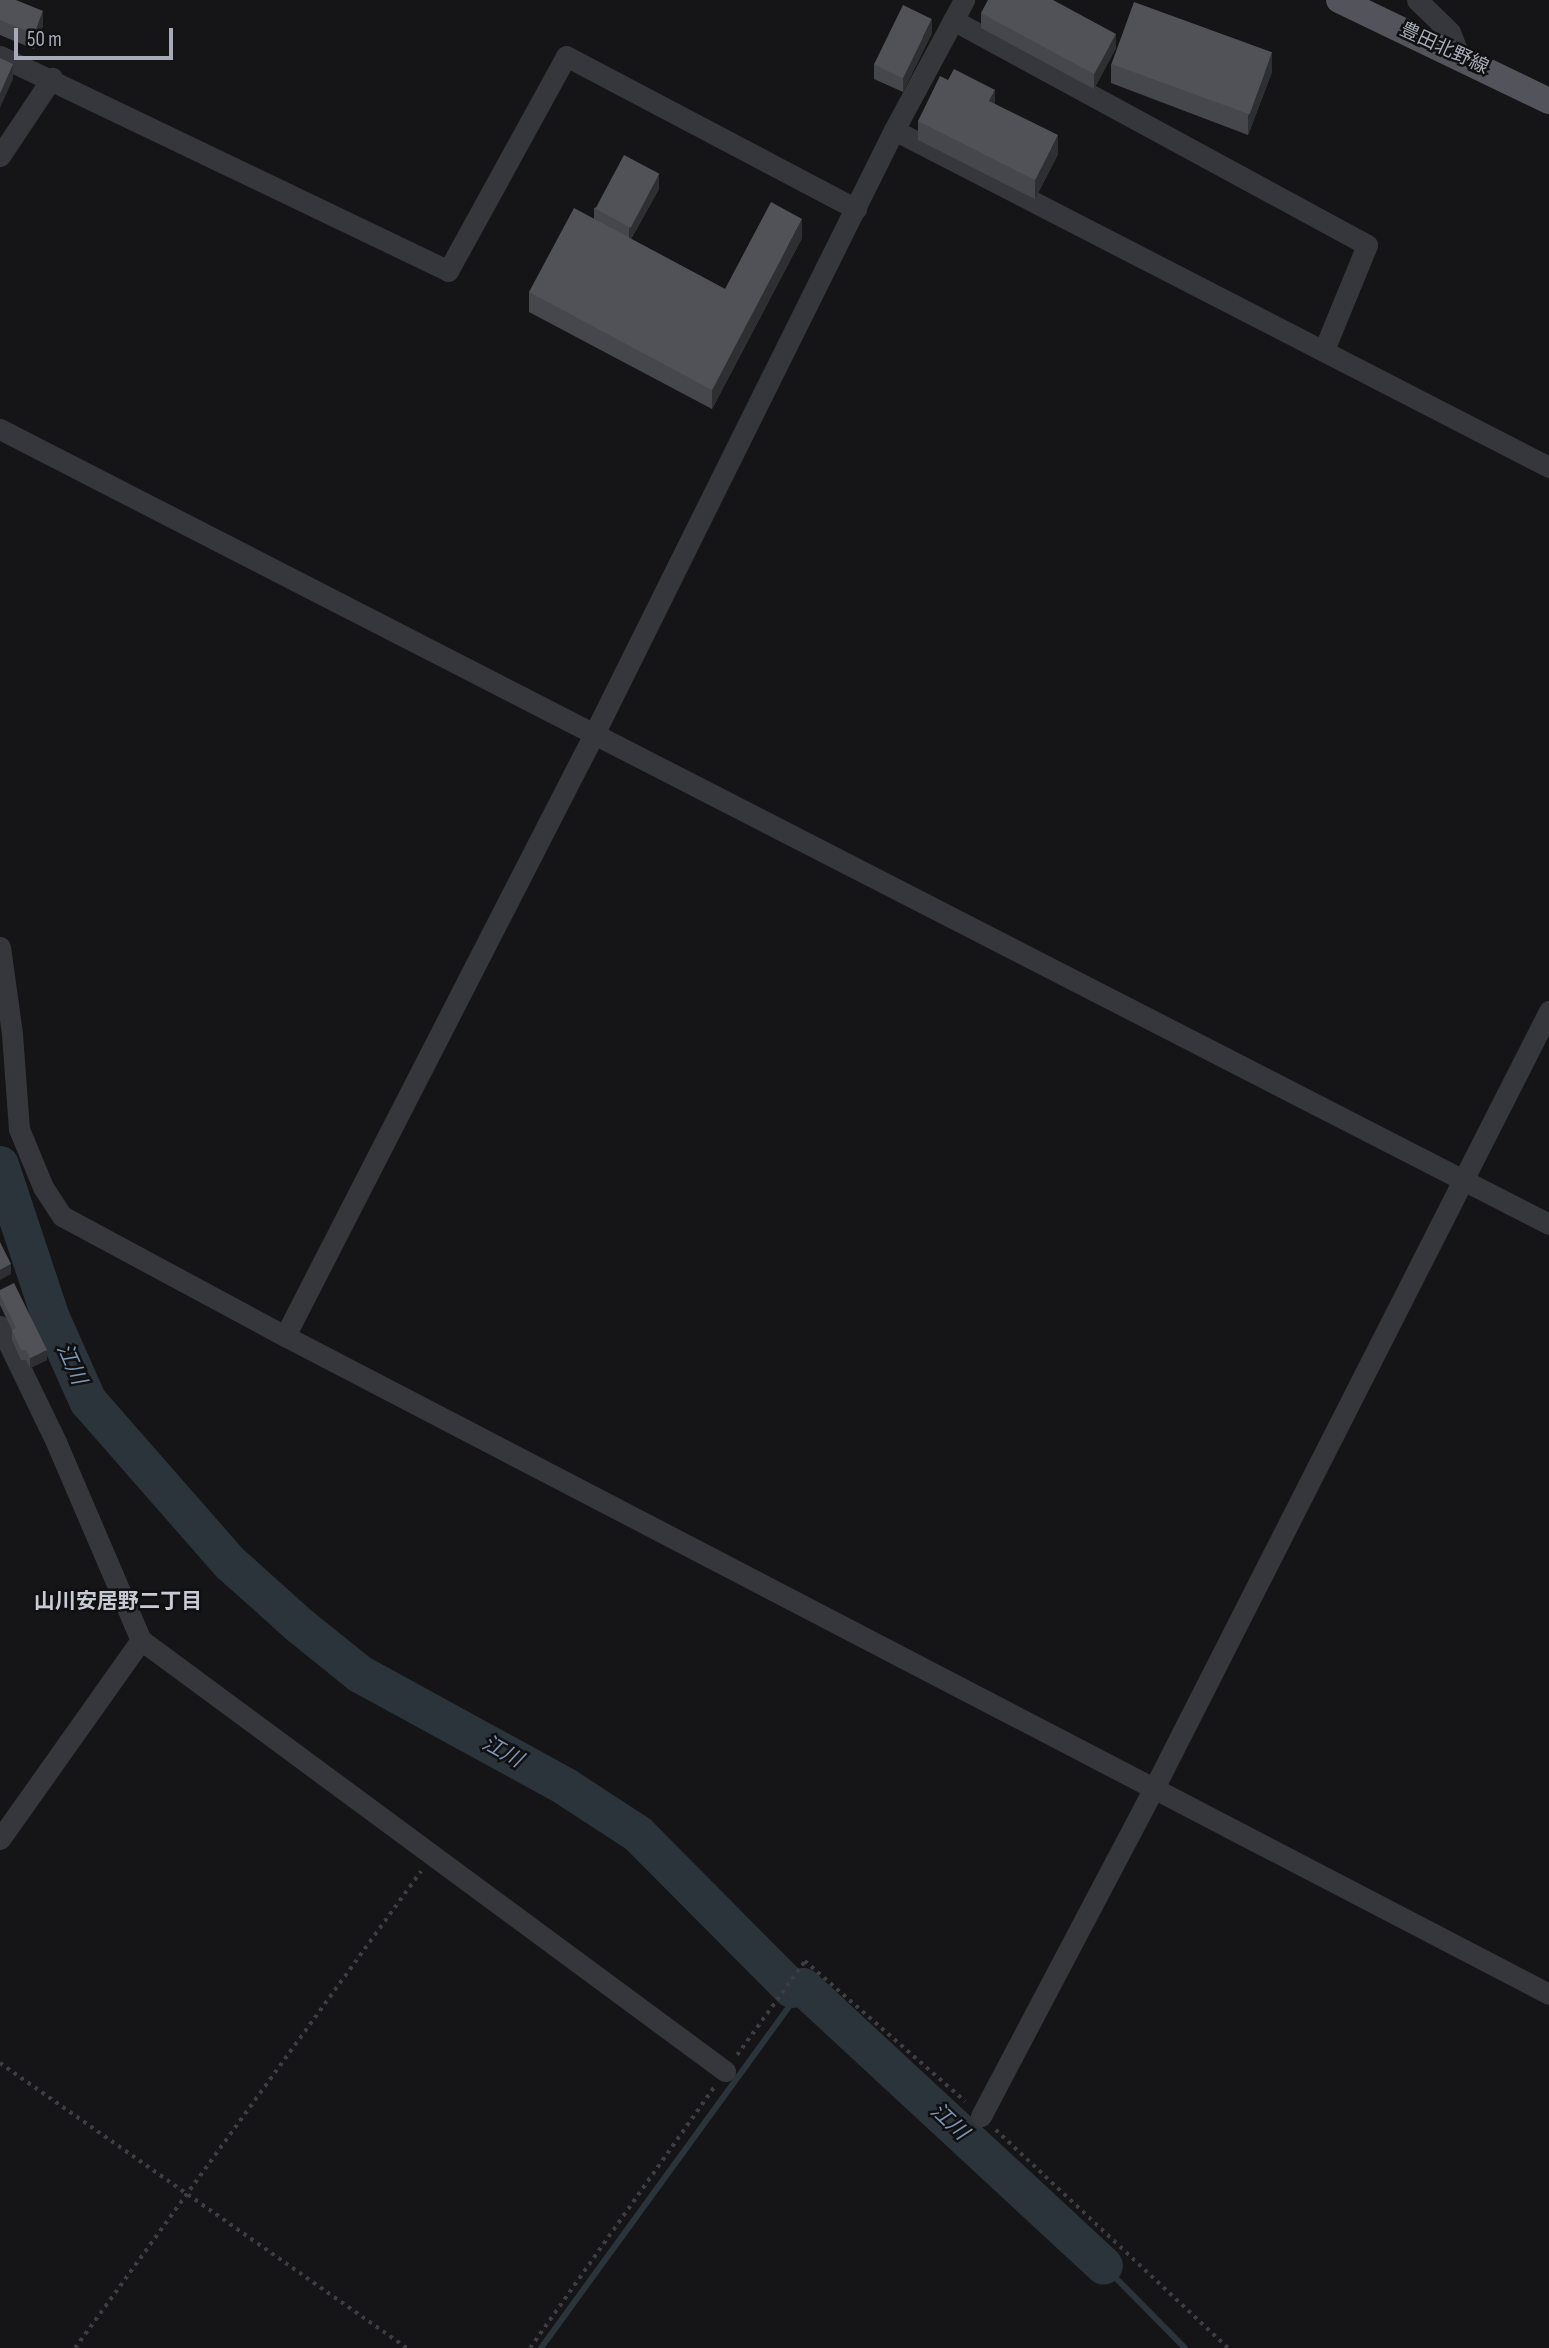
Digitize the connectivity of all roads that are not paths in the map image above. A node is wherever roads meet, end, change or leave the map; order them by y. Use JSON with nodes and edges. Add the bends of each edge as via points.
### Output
{"nodes":[{"id":1,"x":964,"y":0,"type":"edge"},
{"id":2,"x":1339,"y":0,"type":"edge"},
{"id":3,"x":1417,"y":0,"type":"edge"},
{"id":4,"x":953,"y":20,"type":"junction"},
{"id":5,"x":0,"y":55,"type":"edge"},
{"id":6,"x":1459,"y":56,"type":"junction"},
{"id":7,"x":52,"y":78,"type":"junction"},
{"id":8,"x":1549,"y":101,"type":"edge"},
{"id":9,"x":894,"y":130,"type":"junction"},
{"id":10,"x":0,"y":156,"type":"edge"},
{"id":11,"x":856,"y":209,"type":"junction"},
{"id":12,"x":1324,"y":350,"type":"junction"},
{"id":13,"x":0,"y":429,"type":"edge"},
{"id":14,"x":1549,"y":467,"type":"edge"},
{"id":15,"x":596,"y":732,"type":"junction"},
{"id":16,"x":0,"y":947,"type":"edge"},
{"id":17,"x":1549,"y":1011,"type":"edge"},
{"id":18,"x":1463,"y":1179,"type":"junction"},
{"id":19,"x":1549,"y":1224,"type":"edge"},
{"id":20,"x":0,"y":1326,"type":"edge"},
{"id":21,"x":285,"y":1336,"type":"junction"},
{"id":22,"x":141,"y":1640,"type":"junction"},
{"id":23,"x":1153,"y":1788,"type":"junction"},
{"id":24,"x":0,"y":1839,"type":"edge"},
{"id":25,"x":1549,"y":1994,"type":"edge"},
{"id":26,"x":725,"y":2071,"type":"road end"},
{"id":27,"x":981,"y":2116,"type":"road end"}],
"edges":[{"from":1,"to":4,"type":"street"},
{"from":2,"to":6,"type":"main road","name":"豊田北野線"},
{"from":3,"to":6,"type":"street","via":[[1450,32]]},
{"from":4,"to":9,"type":"street"},
{"from":4,"to":12,"type":"street","via":[[1367,245]]},
{"from":5,"to":7,"type":"street"},
{"from":6,"to":8,"type":"main road","name":"豊田北野線"},
{"from":7,"to":10,"type":"street"},
{"from":7,"to":11,"type":"street","via":[[448,271],[566,56]]},
{"from":9,"to":11,"type":"street"},
{"from":9,"to":12,"type":"street"},
{"from":11,"to":15,"type":"street"},
{"from":12,"to":14,"type":"street"},
{"from":13,"to":15,"type":"street"},
{"from":15,"to":18,"type":"street"},
{"from":15,"to":21,"type":"street"},
{"from":16,"to":21,"type":"street","via":[[19,1129],[43,1187],[62,1216]]},
{"from":17,"to":18,"type":"street"},
{"from":18,"to":19,"type":"street"},
{"from":18,"to":23,"type":"street"},
{"from":20,"to":22,"type":"street"},
{"from":21,"to":23,"type":"street"},
{"from":22,"to":24,"type":"street"},
{"from":22,"to":26,"type":"street"},
{"from":23,"to":25,"type":"street"},
{"from":23,"to":27,"type":"street"}]}
